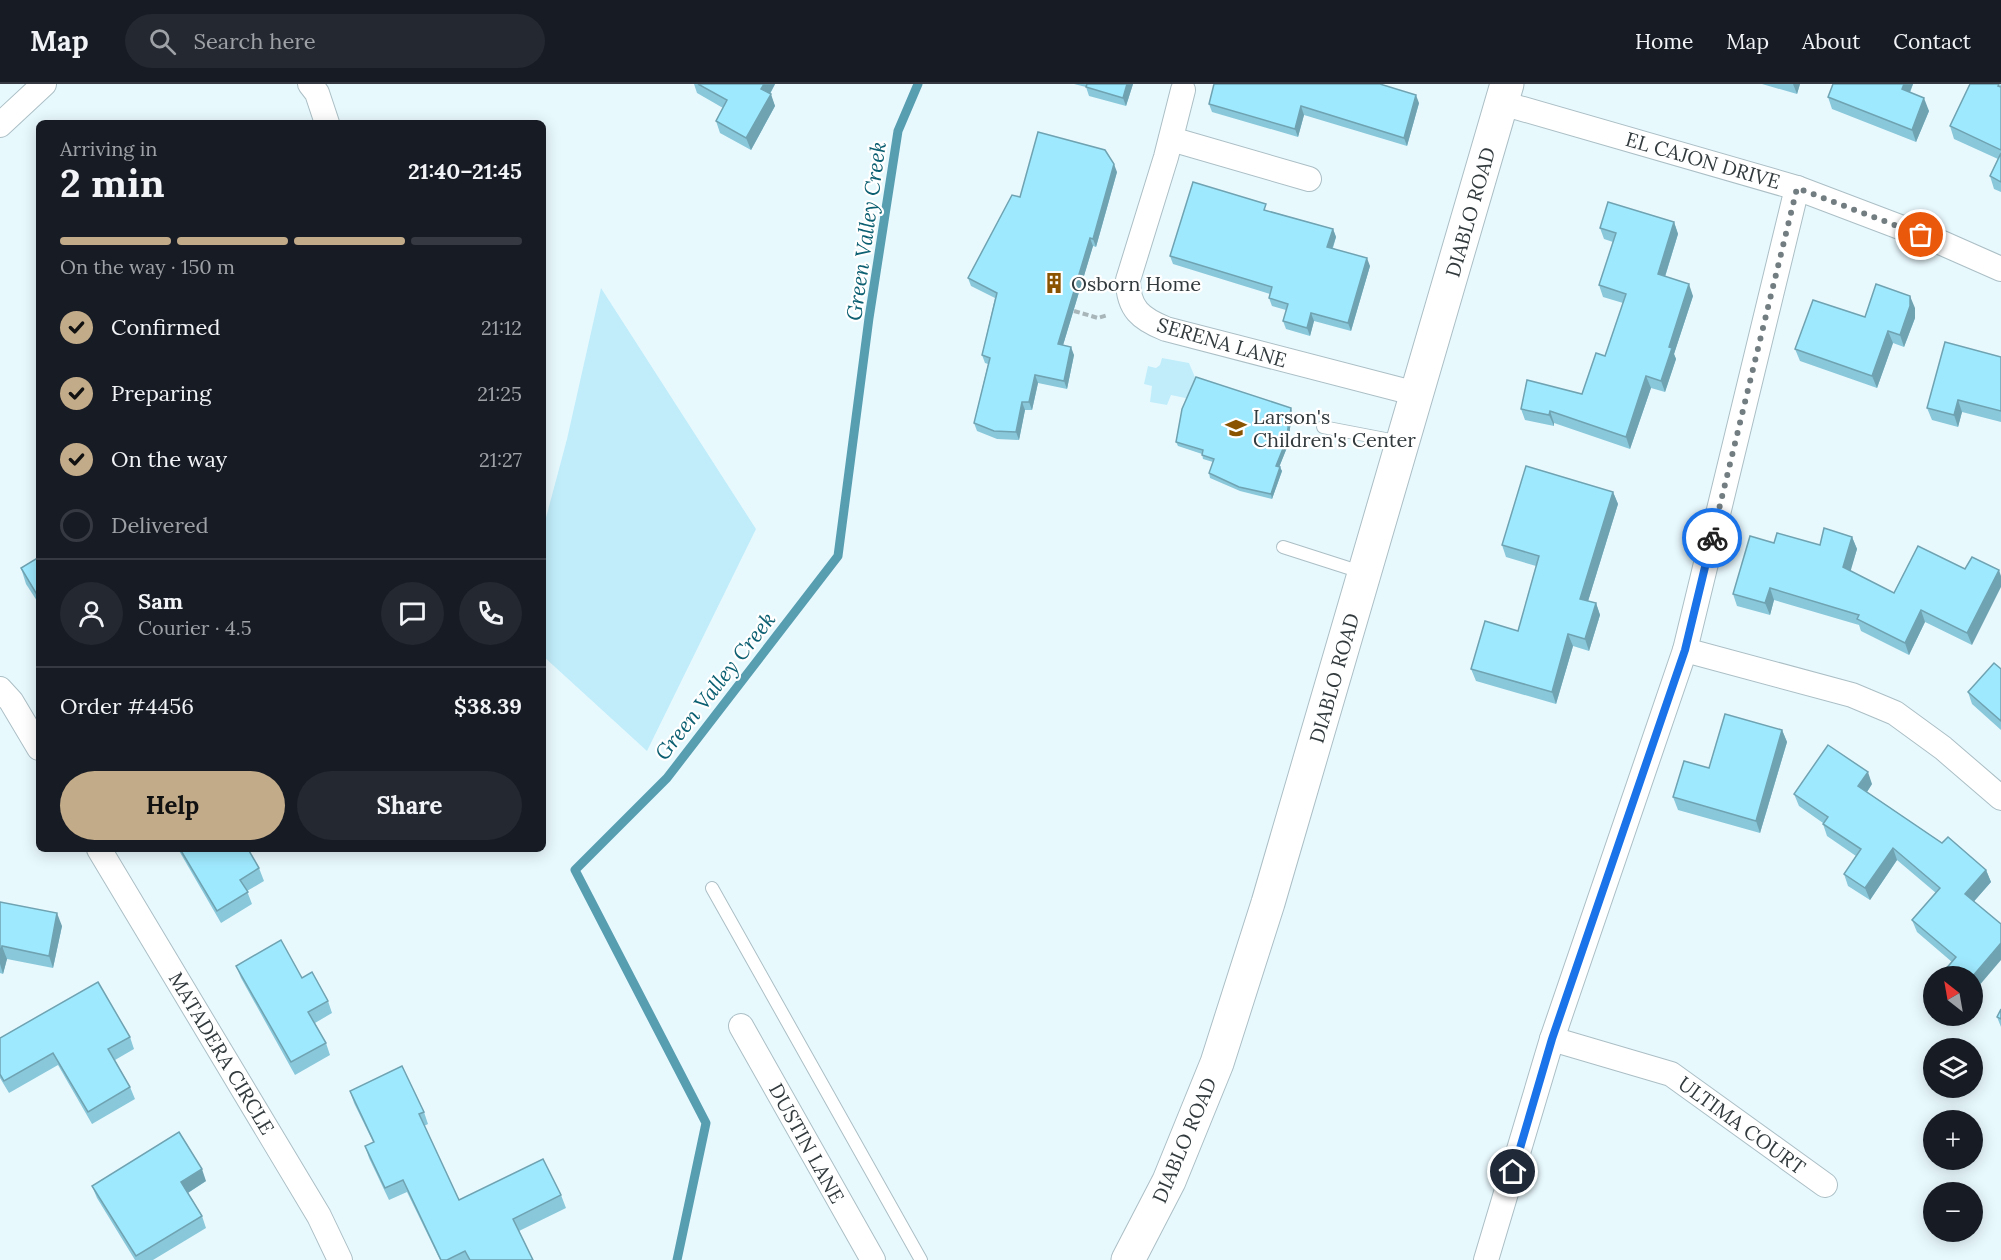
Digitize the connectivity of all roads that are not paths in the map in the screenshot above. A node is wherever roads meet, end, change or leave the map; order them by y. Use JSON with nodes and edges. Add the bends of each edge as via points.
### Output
{"nodes":[{"id":1,"x":44,"y":84,"type":"edge"},
{"id":2,"x":310,"y":84,"type":"edge"},
{"id":3,"x":1183,"y":90,"type":"dead end"},
{"id":4,"x":1505,"y":94,"type":"edge"},
{"id":5,"x":326,"y":120,"type":"edge"},
{"id":6,"x":0,"y":126,"type":"edge"},
{"id":7,"x":1171,"y":139,"type":"junction"},
{"id":8,"x":1309,"y":179,"type":"dead end"},
{"id":9,"x":1797,"y":188,"type":"junction"},
{"id":10,"x":2001,"y":268,"type":"edge"},
{"id":11,"x":1417,"y":394,"type":"junction"},
{"id":12,"x":1323,"y":427,"type":"dead end"},
{"id":13,"x":1402,"y":443,"type":"junction"},
{"id":14,"x":1282,"y":547,"type":"dead end"},
{"id":15,"x":1364,"y":573,"type":"junction"},
{"id":16,"x":1685,"y":650,"type":"junction"},
{"id":17,"x":0,"y":689,"type":"edge"},
{"id":18,"x":36,"y":743,"type":"edge"},
{"id":19,"x":2001,"y":798,"type":"edge"},
{"id":20,"x":101,"y":852,"type":"edge"},
{"id":21,"x":712,"y":888,"type":"dead end"},
{"id":22,"x":741,"y":1026,"type":"dead end"},
{"id":23,"x":1552,"y":1039,"type":"junction"},
{"id":24,"x":1825,"y":1185,"type":"dead end"},
{"id":25,"x":340,"y":1260,"type":"edge"},
{"id":26,"x":873,"y":1260,"type":"edge"},
{"id":27,"x":921,"y":1260,"type":"edge"},
{"id":28,"x":1128,"y":1260,"type":"edge"},
{"id":29,"x":1486,"y":1260,"type":"edge"}],
"edges":[{"from":1,"to":6,"type":"street"},
{"from":2,"to":5,"type":"street"},
{"from":3,"to":7,"type":"street","name":"SERENA LANE"},
{"from":4,"to":9,"type":"street","name":"EL CAJON DRIVE"},
{"from":4,"to":11,"type":"street","name":"DIABLO ROAD"},
{"from":7,"to":8,"type":"street"},
{"from":7,"to":11,"type":"street","name":"SERENA LANE","via":[[1128,280],[1135,310],[1149,322],[1166,328]]},
{"from":9,"to":10,"type":"street","name":"EL CAJON DRIVE"},
{"from":9,"to":16,"type":"street"},
{"from":11,"to":13,"type":"street","name":"DIABLO ROAD"},
{"from":12,"to":13,"type":"lane"},
{"from":13,"to":15,"type":"street","name":"DIABLO ROAD"},
{"from":14,"to":15,"type":"lane"},
{"from":15,"to":28,"type":"street","name":"DIABLO ROAD","via":[[1217,1063],[1169,1182]]},
{"from":16,"to":19,"type":"street","via":[[1852,695],[1895,713]]},
{"from":16,"to":23,"type":"street"},
{"from":17,"to":18,"type":"street"},
{"from":20,"to":25,"type":"street","name":"MATADERA CIRCLE","via":[[319,1216]]},
{"from":21,"to":27,"type":"lane"},
{"from":22,"to":26,"type":"street","name":"DUSTIN LANE"},
{"from":23,"to":24,"type":"street","name":"ULTIMA COURT","via":[[1671,1074]]},
{"from":23,"to":29,"type":"street"}]}
